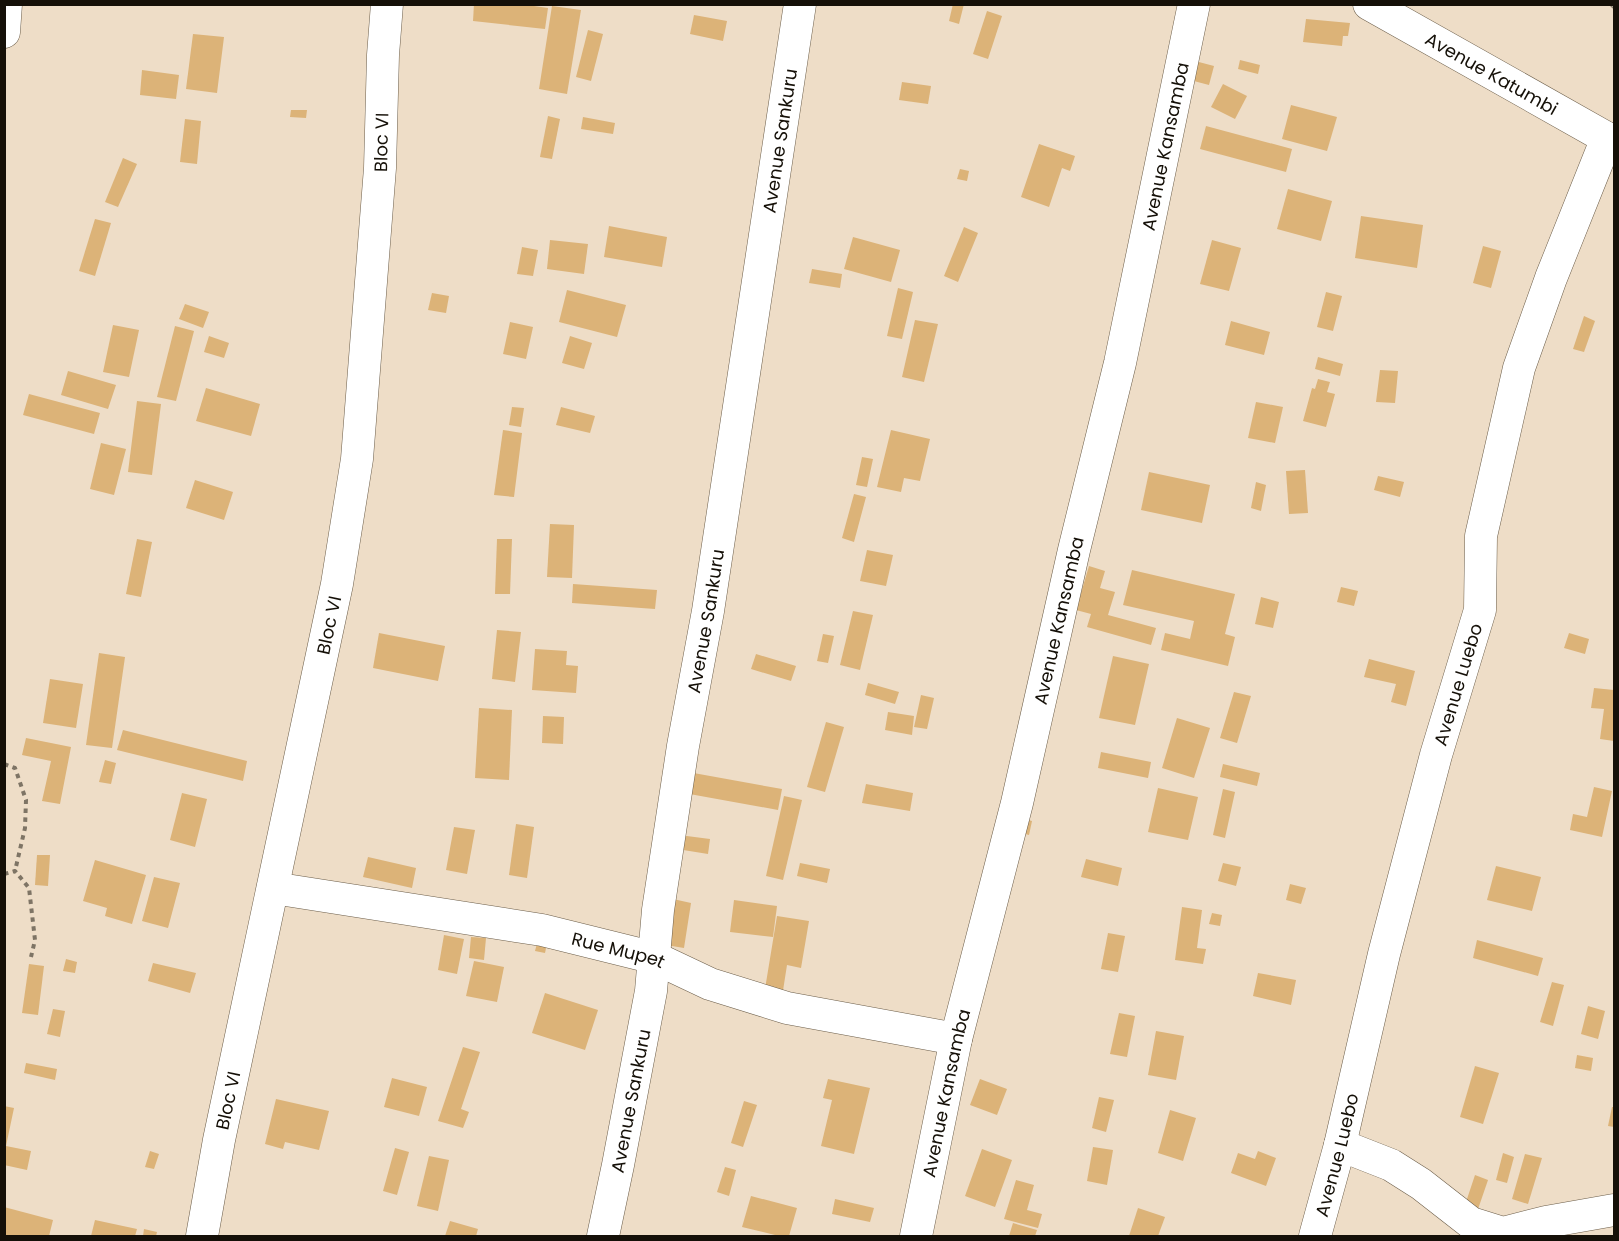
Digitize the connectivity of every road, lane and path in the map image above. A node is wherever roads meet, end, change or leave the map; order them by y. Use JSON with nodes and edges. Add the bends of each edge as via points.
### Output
{"nodes":[{"id":1,"x":6,"y":4,"type":"edge"},
{"id":2,"x":387,"y":4,"type":"edge"},
{"id":3,"x":800,"y":4,"type":"edge"},
{"id":4,"x":1194,"y":4,"type":"edge"},
{"id":5,"x":1369,"y":4,"type":"edge"},
{"id":6,"x":4,"y":32,"type":"edge"},
{"id":7,"x":1610,"y":140,"type":"edge"},
{"id":8,"x":4,"y":764,"type":"edge"},
{"id":9,"x":15,"y":871,"type":"junction"},
{"id":10,"x":4,"y":874,"type":"edge"},
{"id":11,"x":273,"y":888,"type":"junction"},
{"id":12,"x":31,"y":957,"type":"dead end"},
{"id":13,"x":655,"y":958,"type":"junction"},
{"id":14,"x":956,"y":1039,"type":"junction"},
{"id":15,"x":1340,"y":1145,"type":"junction"},
{"id":16,"x":1614,"y":1210,"type":"edge"},
{"id":17,"x":202,"y":1236,"type":"edge"},
{"id":18,"x":603,"y":1236,"type":"edge"},
{"id":19,"x":915,"y":1236,"type":"edge"},
{"id":20,"x":1315,"y":1236,"type":"edge"}],
"edges":[{"from":1,"to":6,"type":"street"},
{"from":2,"to":11,"type":"street","name":"Bloc VI","via":[[379,192],[357,459],[337,584]]},
{"from":3,"to":13,"type":"street","name":"Avenue Sankuru","via":[[708,611],[658,909]]},
{"from":4,"to":14,"type":"street","name":"Avenue Kansamba","via":[[1120,363],[1017,803]]},
{"from":5,"to":7,"type":"street","name":"Avenue Katumbi"},
{"from":7,"to":15,"type":"street","name":"Avenue Luebo","via":[[1551,278],[1519,368],[1481,536],[1480,610],[1430,777]]},
{"from":8,"to":9,"type":"path","via":[[15,768],[26,800],[25,828]]},
{"from":9,"to":10,"type":"path"},
{"from":9,"to":12,"type":"path","via":[[28,888],[34,940]]},
{"from":11,"to":13,"type":"street","name":"Rue Mupet","via":[[543,930]]},
{"from":11,"to":17,"type":"street","name":"Bloc VI"},
{"from":13,"to":14,"type":"street","name":"Rue Mupet","via":[[710,984],[787,1008]]},
{"from":13,"to":18,"type":"street","name":"Avenue Sankuru"},
{"from":14,"to":19,"type":"street","name":"Avenue Kansamba"},
{"from":15,"to":16,"type":"street","via":[[1391,1165],[1471,1223],[1503,1233]]},
{"from":15,"to":20,"type":"street","name":"Avenue Luebo"}]}
